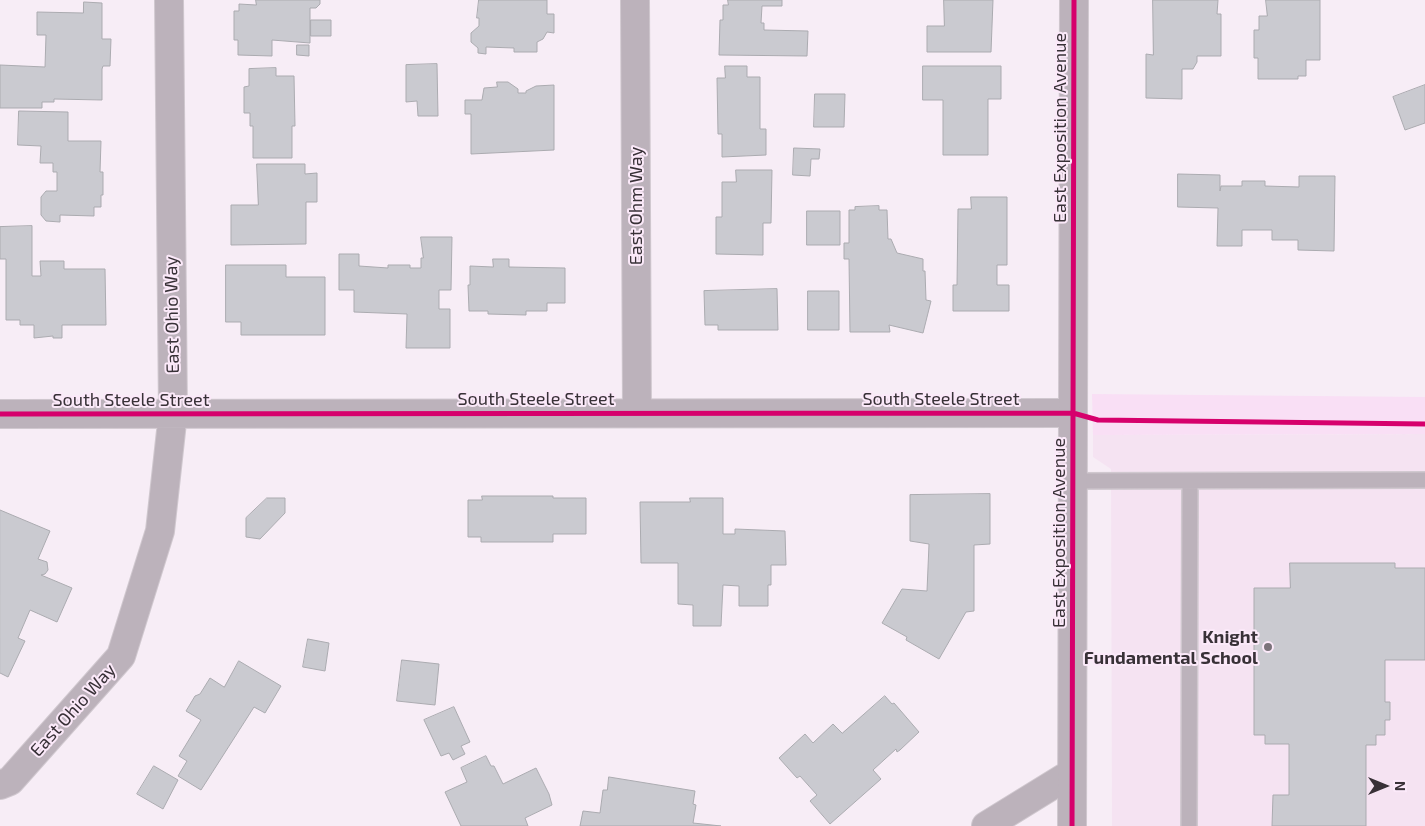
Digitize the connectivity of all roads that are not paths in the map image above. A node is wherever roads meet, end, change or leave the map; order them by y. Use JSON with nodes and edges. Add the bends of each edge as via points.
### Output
{"nodes":[{"id":1,"x":169,"y":0,"type":"edge"},
{"id":2,"x":635,"y":0,"type":"edge"},
{"id":3,"x":1074,"y":0,"type":"edge"},
{"id":4,"x":1073,"y":412,"type":"junction"},
{"id":5,"x":173,"y":413,"type":"junction"},
{"id":6,"x":637,"y":413,"type":"junction"},
{"id":7,"x":0,"y":414,"type":"edge"},
{"id":8,"x":1425,"y":480,"type":"edge"},
{"id":9,"x":1073,"y":481,"type":"junction"},
{"id":10,"x":1190,"y":481,"type":"junction"},
{"id":11,"x":1072,"y":773,"type":"junction"},
{"id":12,"x":0,"y":785,"type":"edge"},
{"id":13,"x":986,"y":826,"type":"edge"},
{"id":14,"x":1072,"y":826,"type":"edge"},
{"id":15,"x":1189,"y":826,"type":"edge"}],
"edges":[{"from":1,"to":5,"type":"street","name":"East Ohio Way"},
{"from":2,"to":6,"type":"street","name":"East Ohm Way"},
{"from":3,"to":4,"type":"street","name":"East Exposition Avenue"},
{"from":4,"to":6,"type":"street","name":"South Steele Street"},
{"from":4,"to":9,"type":"street","name":"East Exposition Avenue"},
{"from":5,"to":6,"type":"street","name":"South Steele Street"},
{"from":5,"to":7,"type":"street","name":"South Steele Street"},
{"from":5,"to":12,"type":"street","name":"East Ohio Way","via":[[160,531],[121,656],[10,781]]},
{"from":8,"to":10,"type":"lane"},
{"from":9,"to":10,"type":"lane"},
{"from":9,"to":11,"type":"street","name":"East Exposition Avenue"},
{"from":10,"to":15,"type":"lane"},
{"from":11,"to":13,"type":"street"},
{"from":11,"to":14,"type":"street","name":"East Exposition Avenue"}]}
